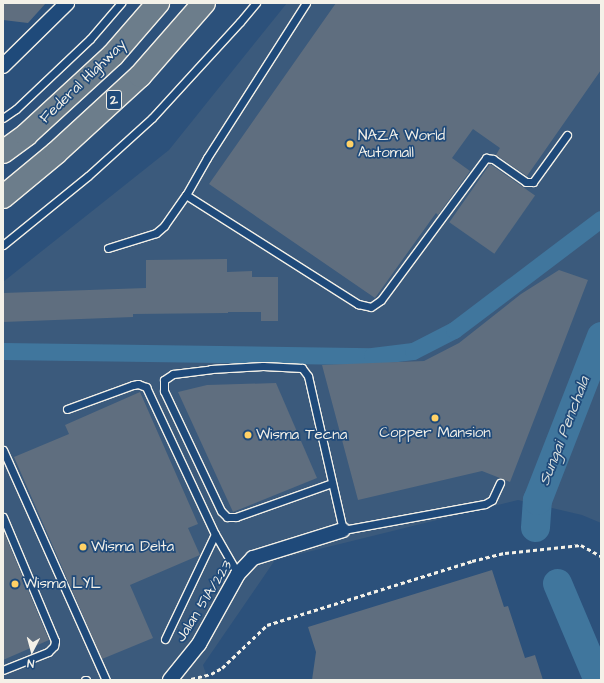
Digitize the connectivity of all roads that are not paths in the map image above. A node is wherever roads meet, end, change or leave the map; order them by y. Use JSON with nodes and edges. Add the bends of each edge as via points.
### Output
{"nodes":[{"id":1,"x":67,"y":3,"type":"edge"},
{"id":2,"x":121,"y":3,"type":"edge"},
{"id":3,"x":158,"y":3,"type":"edge"},
{"id":4,"x":204,"y":3,"type":"edge"},
{"id":5,"x":256,"y":3,"type":"edge"},
{"id":6,"x":306,"y":3,"type":"edge"},
{"id":7,"x":3,"y":66,"type":"edge"},
{"id":8,"x":3,"y":118,"type":"edge"},
{"id":9,"x":567,"y":135,"type":"dead end"},
{"id":10,"x":3,"y":152,"type":"edge"},
{"id":11,"x":186,"y":195,"type":"junction"},
{"id":12,"x":3,"y":198,"type":"edge"},
{"id":13,"x":3,"y":245,"type":"edge"},
{"id":14,"x":108,"y":248,"type":"dead end"},
{"id":15,"x":67,"y":410,"type":"dead end"},
{"id":16,"x":3,"y":450,"type":"edge"},
{"id":17,"x":332,"y":483,"type":"junction"},
{"id":18,"x":500,"y":483,"type":"dead end"},
{"id":19,"x":3,"y":517,"type":"edge"},
{"id":20,"x":343,"y":530,"type":"junction"},
{"id":21,"x":215,"y":534,"type":"junction"},
{"id":22,"x":238,"y":574,"type":"junction"},
{"id":23,"x":165,"y":639,"type":"dead end"},
{"id":24,"x":3,"y":670,"type":"edge"},
{"id":25,"x":106,"y":680,"type":"edge"},
{"id":26,"x":170,"y":680,"type":"edge"}],
"edges":[{"from":1,"to":7,"type":"street"},
{"from":2,"to":8,"type":"lane","via":[[90,39],[16,109]]},
{"from":3,"to":10,"type":"highway","name":"Federal Highway","number":"2","via":[[113,55],[26,135]]},
{"from":4,"to":12,"type":"highway","number":"2","via":[[140,76],[56,154]]},
{"from":5,"to":13,"type":"lane","via":[[152,118],[88,176]]},
{"from":6,"to":11,"type":"lane"},
{"from":9,"to":11,"type":"lane","via":[[533,182],[526,182],[493,159],[486,158],[381,300],[371,307],[358,304]]},
{"from":11,"to":14,"type":"lane","via":[[156,233]]},
{"from":15,"to":21,"type":"lane","via":[[133,385],[146,387]]},
{"from":16,"to":25,"type":"lane"},
{"from":17,"to":17,"type":"lane","via":[[308,376],[302,368],[263,366],[211,369],[173,374],[164,380],[164,391],[221,511],[227,517],[236,517]]},
{"from":17,"to":20,"type":"lane"},
{"from":18,"to":20,"type":"lane","via":[[492,500],[485,504]]},
{"from":19,"to":24,"type":"lane","via":[[55,641],[48,652]]},
{"from":20,"to":22,"type":"street","name":"Jalan 51A/223","via":[[253,558]]},
{"from":21,"to":22,"type":"lane"},
{"from":21,"to":23,"type":"lane"},
{"from":22,"to":26,"type":"street","name":"Jalan 51A/223","via":[[199,644]]}]}
